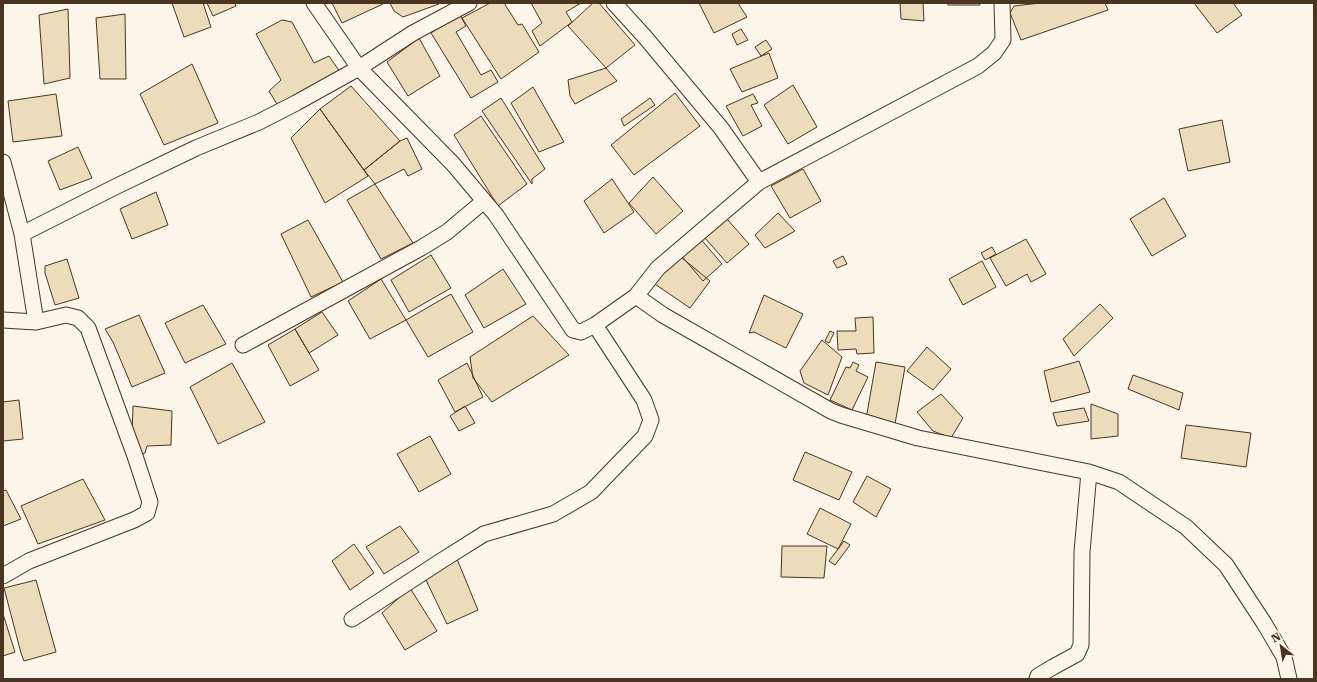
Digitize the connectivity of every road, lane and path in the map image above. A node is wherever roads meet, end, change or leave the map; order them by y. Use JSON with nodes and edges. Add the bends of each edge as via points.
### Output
{"nodes":[{"id":1,"x":314,"y":3,"type":"edge"},
{"id":2,"x":469,"y":3,"type":"edge"},
{"id":3,"x":614,"y":3,"type":"edge"},
{"id":4,"x":1002,"y":3,"type":"edge"},
{"id":5,"x":359,"y":68,"type":"junction"},
{"id":6,"x":3,"y":162,"type":"edge"},
{"id":7,"x":759,"y":182,"type":"junction"},
{"id":8,"x":484,"y":200,"type":"junction"},
{"id":9,"x":22,"y":234,"type":"junction"},
{"id":10,"x":636,"y":296,"type":"junction"},
{"id":11,"x":3,"y":320,"type":"edge"},
{"id":12,"x":36,"y":322,"type":"junction"},
{"id":13,"x":595,"y":325,"type":"junction"},
{"id":14,"x":243,"y":345,"type":"dead end"},
{"id":15,"x":1089,"y":472,"type":"junction"},
{"id":16,"x":3,"y":576,"type":"edge"},
{"id":17,"x":352,"y":619,"type":"dead end"},
{"id":18,"x":1037,"y":679,"type":"edge"},
{"id":19,"x":1289,"y":679,"type":"edge"}],
"edges":[{"from":1,"to":5,"type":"street"},
{"from":2,"to":5,"type":"street","via":[[413,33]]},
{"from":3,"to":7,"type":"street","via":[[721,128]]},
{"from":4,"to":7,"type":"street","via":[[1004,40],[978,66]]},
{"from":5,"to":8,"type":"street","via":[[453,164]]},
{"from":5,"to":9,"type":"street","via":[[259,122],[189,152]]},
{"from":6,"to":9,"type":"street"},
{"from":7,"to":10,"type":"street","via":[[658,268]]},
{"from":8,"to":13,"type":"street","via":[[573,330],[581,332]]},
{"from":8,"to":14,"type":"street","via":[[447,232],[421,248]]},
{"from":9,"to":12,"type":"street"},
{"from":10,"to":13,"type":"street"},
{"from":10,"to":15,"type":"street","via":[[663,315],[841,415],[918,438]]},
{"from":11,"to":12,"type":"street"},
{"from":12,"to":16,"type":"street","via":[[66,315],[78,318],[88,328],[150,502],[147,513],[134,520],[29,561]]},
{"from":13,"to":17,"type":"street","via":[[644,400],[651,420],[646,436],[591,492],[553,514],[484,534]]},
{"from":15,"to":18,"type":"street","via":[[1082,552],[1081,645],[1077,654],[1038,676]]},
{"from":15,"to":19,"type":"street","via":[[1119,482],[1138,494],[1186,527],[1226,565],[1284,657]]}]}
